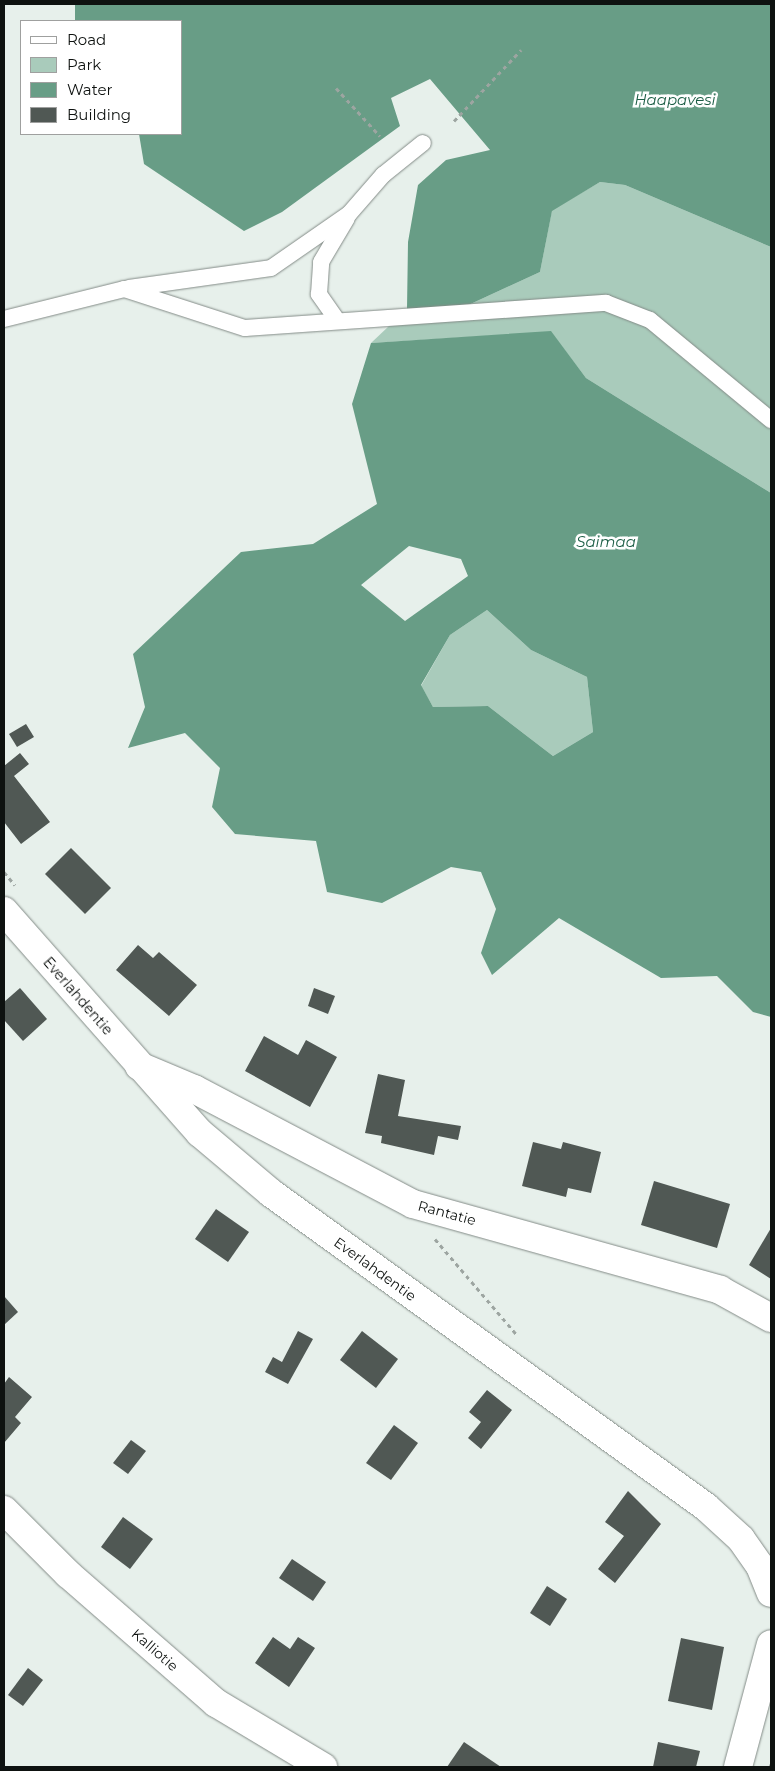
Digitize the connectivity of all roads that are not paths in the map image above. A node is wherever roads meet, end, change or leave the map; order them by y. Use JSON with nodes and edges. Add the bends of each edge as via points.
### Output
{"nodes":[{"id":1,"x":423,"y":142,"type":"dead end"},
{"id":2,"x":349,"y":214,"type":"junction"},
{"id":3,"x":124,"y":289,"type":"junction"},
{"id":4,"x":4,"y":320,"type":"edge"},
{"id":5,"x":337,"y":320,"type":"junction"},
{"id":6,"x":771,"y":420,"type":"edge"},
{"id":7,"x":4,"y":911,"type":"edge"},
{"id":8,"x":139,"y":1066,"type":"junction"},
{"id":9,"x":771,"y":1318,"type":"edge"},
{"id":10,"x":4,"y":1510,"type":"edge"},
{"id":11,"x":771,"y":1593,"type":"edge"},
{"id":12,"x":771,"y":1644,"type":"edge"},
{"id":13,"x":323,"y":1767,"type":"edge"},
{"id":14,"x":738,"y":1767,"type":"edge"}],
"edges":[{"from":1,"to":2,"type":"lane","via":[[384,175]]},
{"from":2,"to":3,"type":"lane","via":[[271,268]]},
{"from":2,"to":5,"type":"lane","via":[[321,262],[318,294]]},
{"from":3,"to":4,"type":"lane"},
{"from":3,"to":5,"type":"lane","via":[[245,328]]},
{"from":5,"to":6,"type":"lane","via":[[606,303],[650,320]]},
{"from":7,"to":8,"type":"street","name":"Everlahdentie"},
{"from":8,"to":9,"type":"street","name":"Rantatie","via":[[194,1089],[413,1204],[720,1290]]},
{"from":8,"to":11,"type":"street","name":"Everlahdentie","via":[[200,1132],[271,1194],[706,1507],[741,1539],[760,1566]]},
{"from":10,"to":13,"type":"street","name":"Kalliotie","via":[[68,1574],[216,1703]]},
{"from":12,"to":14,"type":"street"}]}
